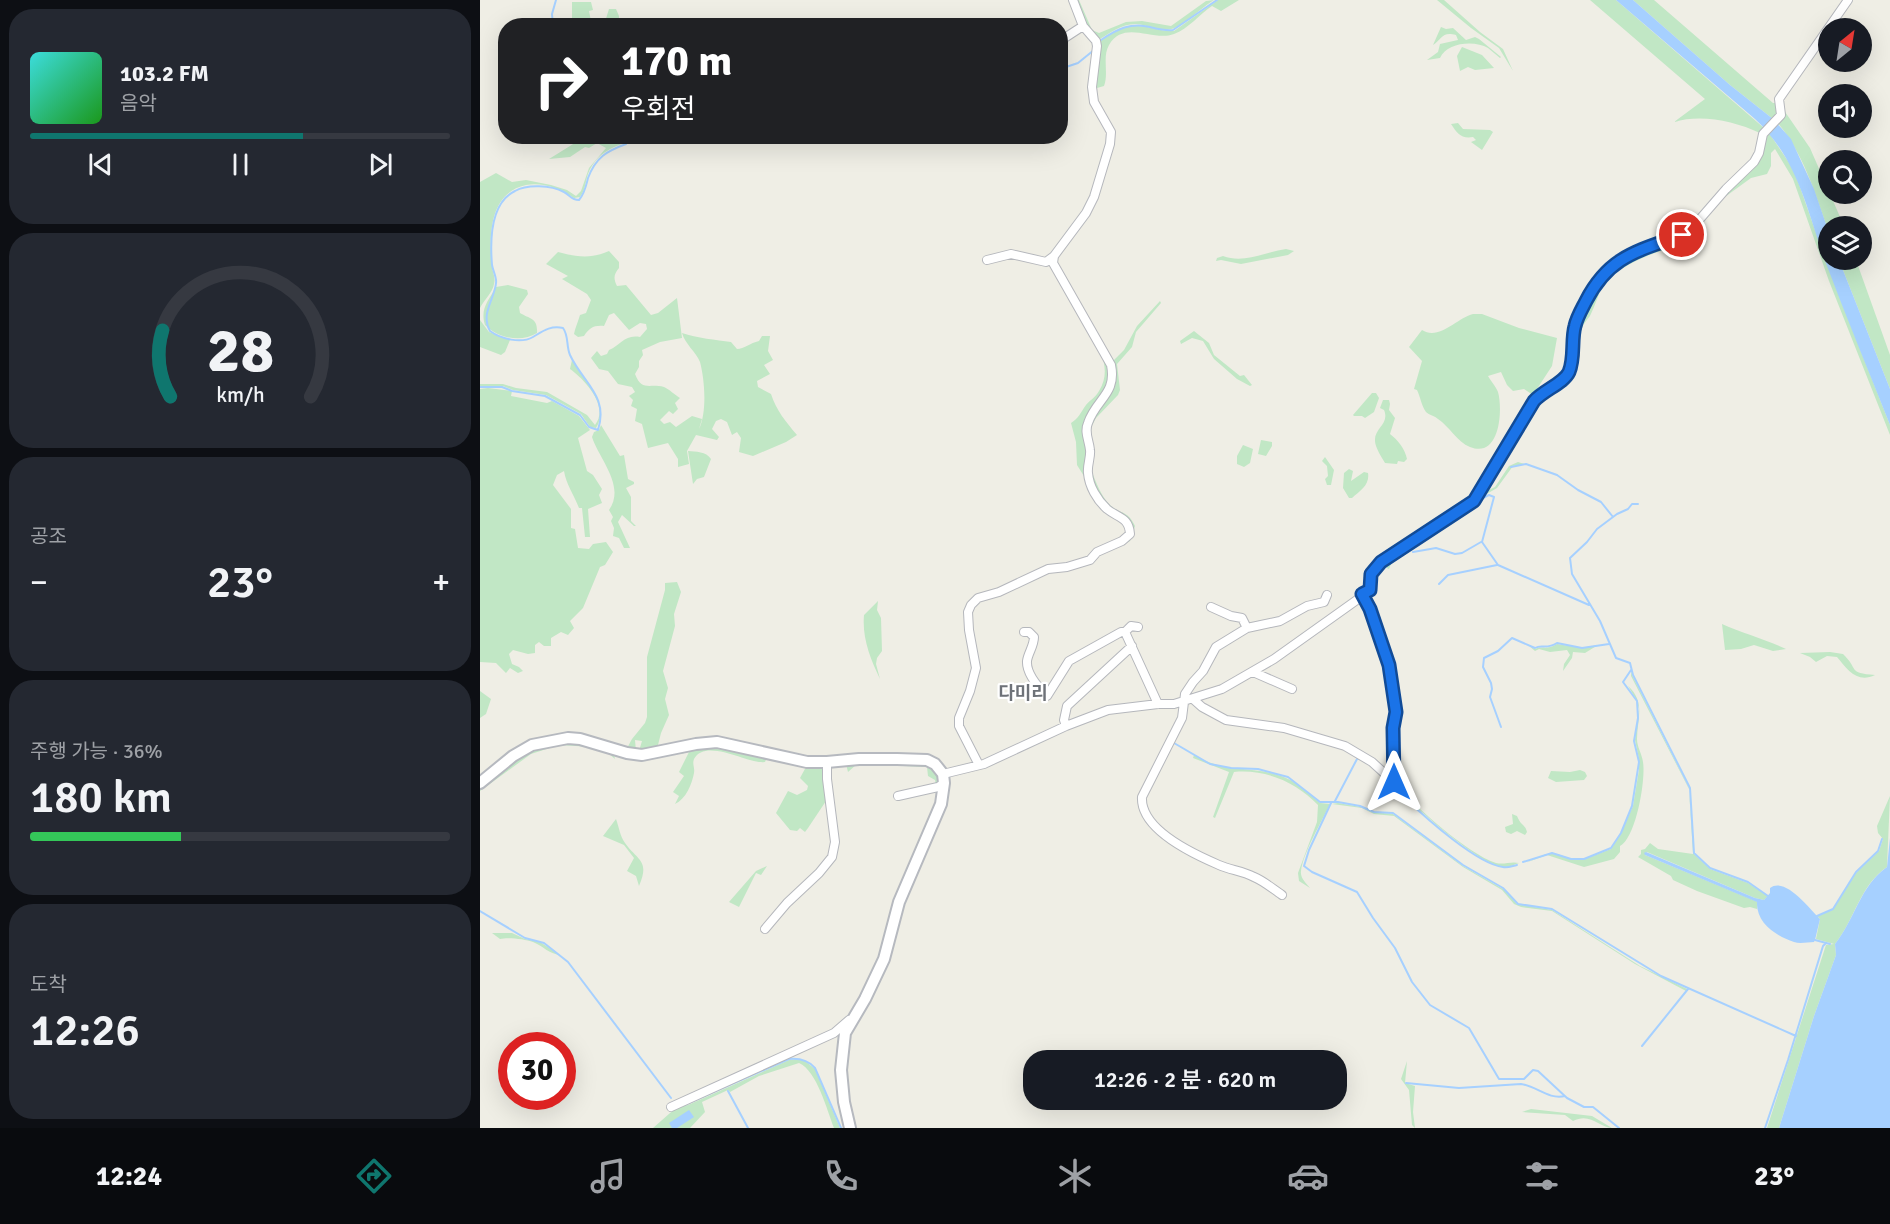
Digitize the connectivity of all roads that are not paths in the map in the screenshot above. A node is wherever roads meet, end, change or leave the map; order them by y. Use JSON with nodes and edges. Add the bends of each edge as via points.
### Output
{"nodes":[{"id":1,"x":1073,"y":0,"type":"edge"},
{"id":2,"x":1848,"y":0,"type":"edge"},
{"id":3,"x":1083,"y":27,"type":"junction"},
{"id":4,"x":1068,"y":36,"type":"edge"},
{"id":5,"x":1054,"y":256,"type":"junction"},
{"id":6,"x":987,"y":260,"type":"dead end"},
{"id":7,"x":1362,"y":594,"type":"junction"},
{"id":8,"x":1328,"y":595,"type":"dead end"},
{"id":9,"x":1211,"y":607,"type":"dead end"},
{"id":10,"x":1137,"y":627,"type":"dead end"},
{"id":11,"x":1247,"y":628,"type":"junction"},
{"id":12,"x":1024,"y":632,"type":"dead end"},
{"id":13,"x":1125,"y":632,"type":"junction"},
{"id":14,"x":1132,"y":646,"type":"junction"},
{"id":15,"x":1252,"y":672,"type":"junction"},
{"id":16,"x":1292,"y":689,"type":"dead end"},
{"id":17,"x":1193,"y":699,"type":"junction"},
{"id":18,"x":1183,"y":702,"type":"junction"},
{"id":19,"x":1158,"y":704,"type":"junction"},
{"id":20,"x":1066,"y":726,"type":"junction"},
{"id":21,"x":827,"y":762,"type":"junction"},
{"id":22,"x":980,"y":765,"type":"junction"},
{"id":23,"x":944,"y":779,"type":"junction"},
{"id":24,"x":480,"y":783,"type":"edge"},
{"id":25,"x":898,"y":796,"type":"dead end"},
{"id":26,"x":1282,"y":895,"type":"dead end"},
{"id":27,"x":765,"y":929,"type":"dead end"},
{"id":28,"x":853,"y":1018,"type":"junction"},
{"id":29,"x":671,"y":1107,"type":"dead end"},
{"id":30,"x":850,"y":1128,"type":"edge"}],
"edges":[{"from":1,"to":3,"type":"street"},
{"from":2,"to":7,"type":"street","via":[[1779,99],[1781,115],[1763,134],[1754,162],[1682,235],[1622,259],[1600,277],[1578,317],[1568,374],[1534,401],[1474,501],[1381,562],[1371,574],[1370,590]]},
{"from":3,"to":4,"type":"street"},
{"from":3,"to":5,"type":"street","via":[[1096,41],[1094,102],[1111,132],[1110,144],[1090,205]]},
{"from":5,"to":6,"type":"street","via":[[1046,262],[1011,254]]},
{"from":5,"to":22,"type":"street","via":[[1056,270],[1107,355],[1113,374],[1109,391],[1087,427],[1089,481],[1108,510],[1126,520],[1130,534],[1090,560],[1048,569],[978,598],[971,605],[969,630],[976,668],[959,726]]},
{"from":7,"to":15,"type":"street"},
{"from":7,"to":17,"type":"street","via":[[1389,665],[1396,712],[1394,782],[1372,762],[1345,746],[1284,728],[1226,720]]},
{"from":8,"to":11,"type":"street","via":[[1324,602],[1307,606],[1280,621]]},
{"from":9,"to":11,"type":"street","via":[[1242,618]]},
{"from":10,"to":13,"type":"street","via":[[1131,626]]},
{"from":11,"to":18,"type":"street","via":[[1216,647]]},
{"from":12,"to":13,"type":"street","via":[[1034,637],[1028,668],[1036,686],[1047,696],[1069,661]]},
{"from":13,"to":14,"type":"street"},
{"from":14,"to":19,"type":"street"},
{"from":14,"to":20,"type":"street","via":[[1067,706]]},
{"from":15,"to":16,"type":"street"},
{"from":15,"to":17,"type":"street"},
{"from":17,"to":18,"type":"street"},
{"from":18,"to":19,"type":"street"},
{"from":18,"to":26,"type":"street","via":[[1182,718],[1142,797],[1145,813],[1161,833],[1219,865],[1254,876]]},
{"from":19,"to":20,"type":"street","via":[[1108,710]]},
{"from":20,"to":22,"type":"street"},
{"from":21,"to":23,"type":"street","via":[[927,760],[935,764]]},
{"from":21,"to":24,"type":"street","via":[[788,759],[717,742],[642,755],[568,738],[532,745]]},
{"from":21,"to":27,"type":"street","via":[[836,842],[832,857]]},
{"from":22,"to":23,"type":"street"},
{"from":23,"to":25,"type":"street","via":[[938,787]]},
{"from":23,"to":28,"type":"street","via":[[941,804],[898,902],[884,959]]},
{"from":28,"to":29,"type":"street","via":[[834,1033]]},
{"from":28,"to":30,"type":"street","via":[[845,1033],[841,1070]]}]}
